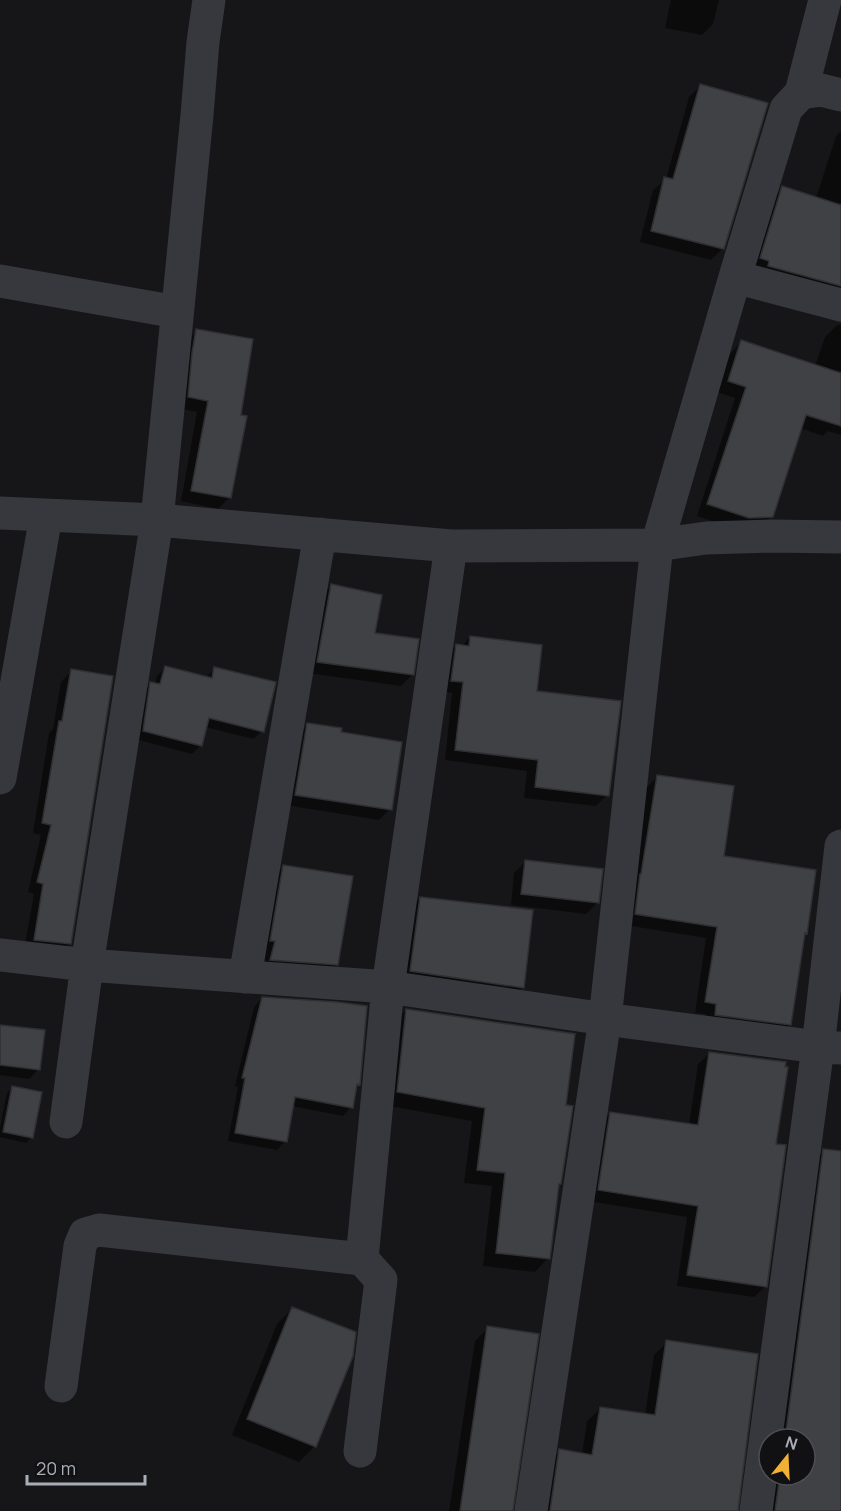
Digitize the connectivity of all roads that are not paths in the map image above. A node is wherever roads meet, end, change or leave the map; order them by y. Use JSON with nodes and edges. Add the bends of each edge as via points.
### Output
{"nodes":[{"id":1,"x":209,"y":0,"type":"edge"},
{"id":2,"x":825,"y":0,"type":"edge"},
{"id":3,"x":801,"y":93,"type":"junction"},
{"id":4,"x":841,"y":95,"type":"edge"},
{"id":5,"x":735,"y":278,"type":"junction"},
{"id":6,"x":0,"y":281,"type":"edge"},
{"id":7,"x":841,"y":305,"type":"edge"},
{"id":8,"x":177,"y":312,"type":"junction"},
{"id":9,"x":0,"y":513,"type":"edge"},
{"id":10,"x":46,"y":516,"type":"junction"},
{"id":11,"x":158,"y":520,"type":"junction"},
{"id":12,"x":320,"y":534,"type":"junction"},
{"id":13,"x":841,"y":537,"type":"edge"},
{"id":14,"x":657,"y":545,"type":"junction"},
{"id":15,"x":452,"y":546,"type":"junction"},
{"id":16,"x":0,"y":778,"type":"edge"},
{"id":17,"x":841,"y":846,"type":"edge"},
{"id":18,"x":0,"y":955,"type":"edge"},
{"id":19,"x":87,"y":965,"type":"junction"},
{"id":20,"x":245,"y":977,"type":"junction"},
{"id":21,"x":388,"y":987,"type":"junction"},
{"id":22,"x":605,"y":1019,"type":"junction"},
{"id":23,"x":830,"y":1048,"type":"edge"},
{"id":24,"x":66,"y":1122,"type":"dead end"},
{"id":25,"x":362,"y":1259,"type":"junction"},
{"id":26,"x":61,"y":1386,"type":"dead end"},
{"id":27,"x":360,"y":1451,"type":"dead end"},
{"id":28,"x":531,"y":1511,"type":"edge"},
{"id":29,"x":756,"y":1511,"type":"edge"}],
"edges":[{"from":1,"to":8,"type":"street"},
{"from":2,"to":3,"type":"street"},
{"from":3,"to":4,"type":"street","via":[[821,90]]},
{"from":3,"to":5,"type":"street","via":[[786,109]]},
{"from":5,"to":7,"type":"street"},
{"from":5,"to":14,"type":"street"},
{"from":6,"to":8,"type":"street"},
{"from":8,"to":11,"type":"street"},
{"from":9,"to":10,"type":"street"},
{"from":10,"to":11,"type":"street"},
{"from":10,"to":16,"type":"street"},
{"from":11,"to":12,"type":"street"},
{"from":11,"to":19,"type":"street"},
{"from":12,"to":15,"type":"street"},
{"from":12,"to":20,"type":"street"},
{"from":13,"to":14,"type":"street","via":[[706,538]]},
{"from":14,"to":15,"type":"street"},
{"from":14,"to":22,"type":"street"},
{"from":15,"to":21,"type":"street"},
{"from":17,"to":23,"type":"street"},
{"from":18,"to":19,"type":"street"},
{"from":19,"to":20,"type":"street"},
{"from":19,"to":24,"type":"street"},
{"from":20,"to":21,"type":"street"},
{"from":21,"to":22,"type":"street"},
{"from":21,"to":25,"type":"street"},
{"from":22,"to":23,"type":"street"},
{"from":22,"to":28,"type":"street"},
{"from":23,"to":29,"type":"street"},
{"from":25,"to":26,"type":"street","via":[[99,1230],[85,1234],[80,1246]]},
{"from":25,"to":27,"type":"street","via":[[381,1280]]}]}
